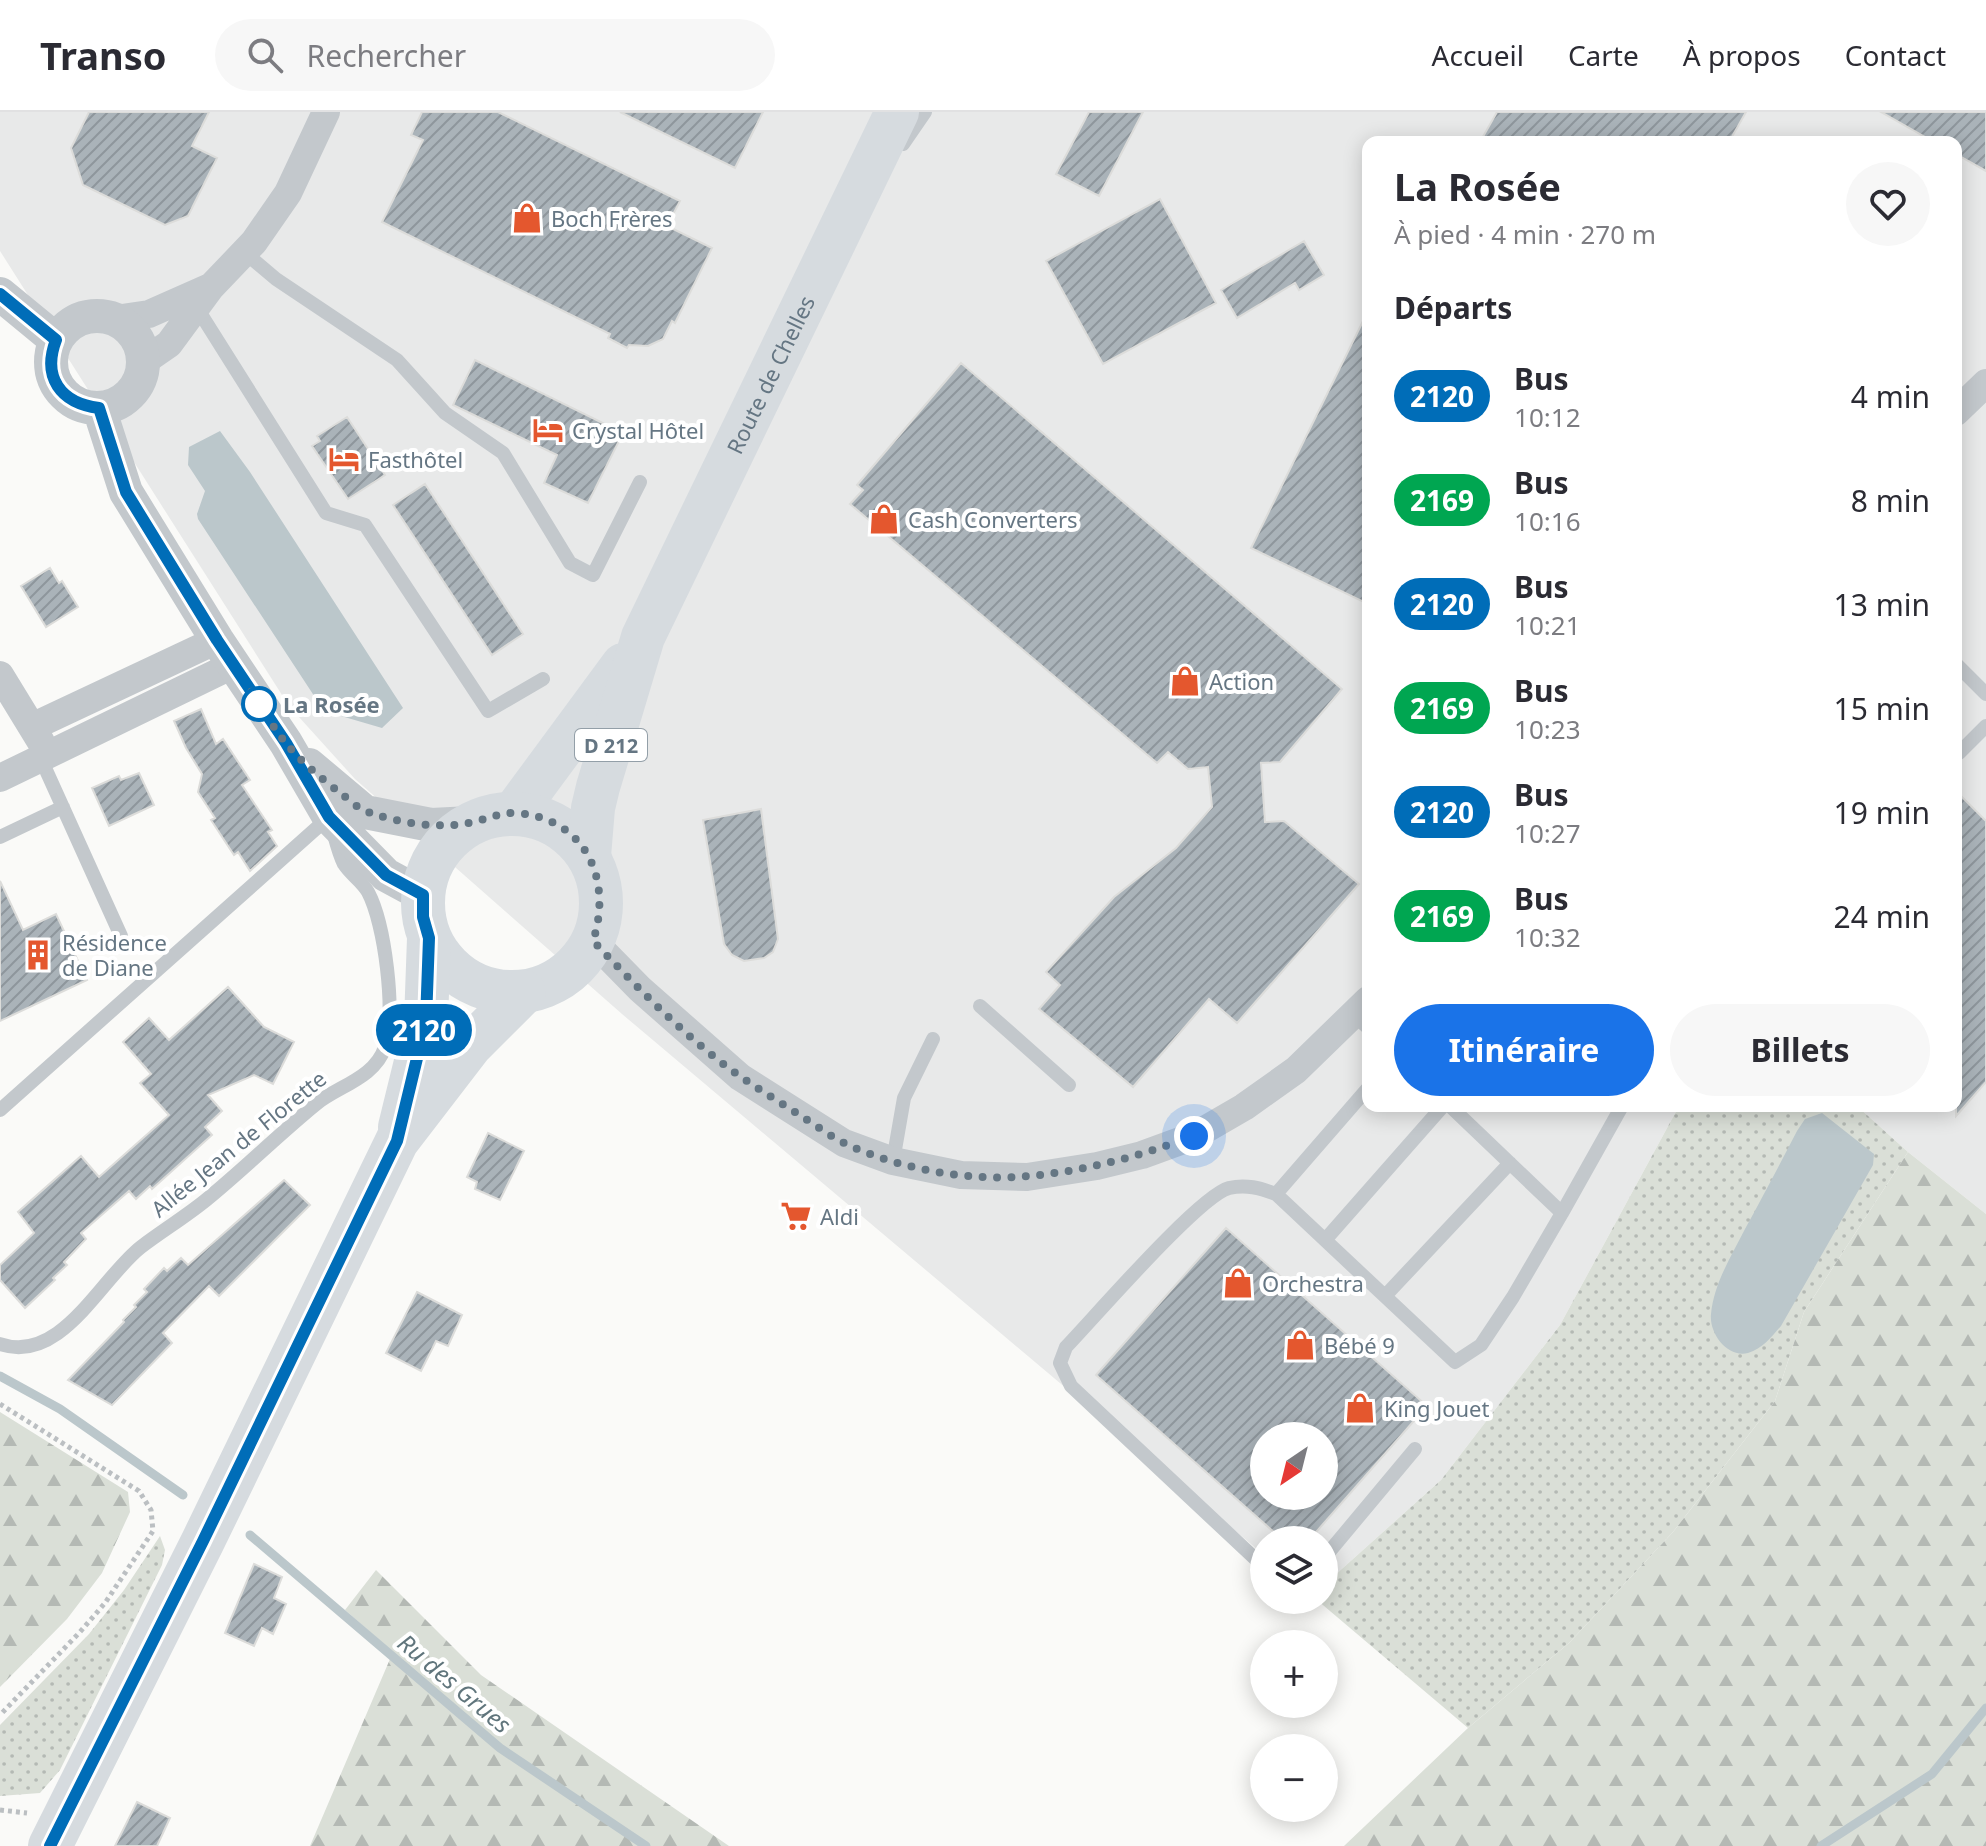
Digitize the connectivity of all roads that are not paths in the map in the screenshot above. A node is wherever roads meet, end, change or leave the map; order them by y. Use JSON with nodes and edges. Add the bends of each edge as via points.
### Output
{"nodes":[{"id":1,"x":326,"y":112,"type":"edge"},
{"id":2,"x":897,"y":112,"type":"edge"},
{"id":3,"x":925,"y":112,"type":"edge"},
{"id":4,"x":831,"y":246,"type":"junction"},
{"id":5,"x":244,"y":252,"type":"junction"},
{"id":6,"x":0,"y":294,"type":"edge"},
{"id":7,"x":204,"y":298,"type":"junction"},
{"id":8,"x":115,"y":319,"type":"junction"},
{"id":9,"x":56,"y":340,"type":"junction"},
{"id":10,"x":143,"y":362,"type":"junction"},
{"id":11,"x":1986,"y":383,"type":"edge"},
{"id":12,"x":1962,"y":406,"type":"edge"},
{"id":13,"x":99,"y":408,"type":"junction"},
{"id":14,"x":640,"y":482,"type":"dead end"},
{"id":15,"x":643,"y":637,"type":"junction"},
{"id":16,"x":225,"y":653,"type":"junction"},
{"id":17,"x":1962,"y":670,"type":"edge"},
{"id":18,"x":0,"y":675,"type":"edge"},
{"id":19,"x":543,"y":679,"type":"dead end"},
{"id":20,"x":1986,"y":694,"type":"edge"},
{"id":21,"x":34,"y":726,"type":"junction"},
{"id":22,"x":1986,"y":726,"type":"edge"},
{"id":23,"x":286,"y":743,"type":"junction"},
{"id":24,"x":1962,"y":750,"type":"edge"},
{"id":25,"x":45,"y":757,"type":"junction"},
{"id":26,"x":0,"y":778,"type":"edge"},
{"id":27,"x":63,"y":807,"type":"junction"},
{"id":28,"x":514,"y":813,"type":"junction"},
{"id":29,"x":329,"y":817,"type":"junction"},
{"id":30,"x":471,"y":823,"type":"junction"},
{"id":31,"x":0,"y":837,"type":"edge"},
{"id":32,"x":589,"y":856,"type":"junction"},
{"id":33,"x":423,"y":895,"type":"junction"},
{"id":34,"x":121,"y":936,"type":"dead end"},
{"id":35,"x":429,"y":938,"type":"junction"},
{"id":36,"x":593,"y":941,"type":"junction"},
{"id":37,"x":524,"y":992,"type":"junction"},
{"id":38,"x":980,"y":1006,"type":"dead end"},
{"id":39,"x":1362,"y":1015,"type":"edge"},
{"id":40,"x":933,"y":1039,"type":"dead end"},
{"id":41,"x":1069,"y":1085,"type":"dead end"},
{"id":42,"x":1362,"y":1095,"type":"edge"},
{"id":43,"x":0,"y":1110,"type":"edge"},
{"id":44,"x":1438,"y":1112,"type":"edge"},
{"id":45,"x":1456,"y":1112,"type":"edge"},
{"id":46,"x":1619,"y":1112,"type":"edge"},
{"id":47,"x":397,"y":1141,"type":"junction"},
{"id":48,"x":893,"y":1161,"type":"junction"},
{"id":49,"x":1510,"y":1163,"type":"junction"},
{"id":50,"x":1276,"y":1194,"type":"junction"},
{"id":51,"x":1562,"y":1213,"type":"junction"},
{"id":52,"x":1325,"y":1240,"type":"junction"},
{"id":53,"x":1385,"y":1296,"type":"junction"},
{"id":54,"x":0,"y":1344,"type":"edge"},
{"id":55,"x":1415,"y":1449,"type":"dead end"},
{"id":56,"x":1338,"y":1541,"type":"edge"},
{"id":57,"x":1250,"y":1554,"type":"edge"},
{"id":58,"x":37,"y":1829,"type":"edge"}],
"edges":[{"from":1,"to":5,"type":"street","via":[[288,193]]},
{"from":2,"to":4,"type":"main road","name":"Route de Chelles","number":"D 212"},
{"from":3,"to":4,"type":"lane"},
{"from":4,"to":15,"type":"main road","name":"Route de Chelles","number":"D 212"},
{"from":5,"to":7,"type":"street"},
{"from":5,"to":14,"type":"lane","via":[[397,360],[445,413],[503,453],[570,563],[593,575]]},
{"from":6,"to":9,"type":"street"},
{"from":7,"to":8,"type":"street"},
{"from":7,"to":10,"type":"street","via":[[169,344]]},
{"from":7,"to":19,"type":"lane","via":[[326,513],[365,525],[488,711]]},
{"from":8,"to":9,"type":"street","via":[[75,321]]},
{"from":8,"to":10,"type":"street","via":[[135,336]]},
{"from":9,"to":13,"type":"street","via":[[50,367],[54,380],[72,401]]},
{"from":10,"to":13,"type":"street","via":[[141,376],[125,398]]},
{"from":11,"to":12,"type":"street"},
{"from":13,"to":16,"type":"street","via":[[126,492]]},
{"from":15,"to":28,"type":"main road","number":"D 212"},
{"from":15,"to":32,"type":"main road","number":"D 212","via":[[596,798]]},
{"from":16,"to":21,"type":"street","via":[[181,655]]},
{"from":16,"to":23,"type":"street"},
{"from":16,"to":25,"type":"street"},
{"from":17,"to":20,"type":"lane"},
{"from":18,"to":21,"type":"street"},
{"from":21,"to":25,"type":"street"},
{"from":22,"to":24,"type":"lane"},
{"from":23,"to":29,"type":"street"},
{"from":23,"to":30,"type":"street","via":[[365,812],[431,825]]},
{"from":25,"to":26,"type":"street"},
{"from":25,"to":27,"type":"lane"},
{"from":27,"to":31,"type":"lane"},
{"from":27,"to":34,"type":"lane"},
{"from":28,"to":30,"type":"main road"},
{"from":28,"to":32,"type":"main road","via":[[556,825]]},
{"from":29,"to":33,"type":"street","via":[[386,875]]},
{"from":29,"to":43,"type":"lane"},
{"from":29,"to":54,"type":"lane","name":"Allée Jean de Florette","via":[[344,864],[367,891],[388,969],[388,1023],[379,1059],[367,1073],[318,1102],[204,1201],[123,1262],[61,1331],[32,1348]]},
{"from":30,"to":33,"type":"main road","via":[[437,853]]},
{"from":32,"to":36,"type":"main road","via":[[602,898]]},
{"from":33,"to":35,"type":"main road"},
{"from":35,"to":37,"type":"main road","via":[[445,963],[468,981],[495,991]]},
{"from":35,"to":47,"type":"main road","via":[[426,1021]]},
{"from":36,"to":37,"type":"main road","via":[[576,966],[553,983]]},
{"from":36,"to":48,"type":"street","via":[[740,1077],[844,1143]]},
{"from":37,"to":47,"type":"main road","via":[[470,1046]]},
{"from":38,"to":41,"type":"lane"},
{"from":39,"to":48,"type":"street","via":[[1244,1107],[1194,1136],[1142,1155],[1027,1177],[961,1175]]},
{"from":40,"to":48,"type":"lane","via":[[904,1098]]},
{"from":42,"to":50,"type":"lane"},
{"from":44,"to":52,"type":"lane"},
{"from":45,"to":49,"type":"lane"},
{"from":46,"to":51,"type":"lane"},
{"from":47,"to":58,"type":"main road","via":[[217,1511]]},
{"from":49,"to":51,"type":"lane"},
{"from":49,"to":53,"type":"lane"},
{"from":50,"to":52,"type":"lane"},
{"from":50,"to":57,"type":"lane","via":[[1253,1186],[1226,1188],[1199,1207],[1066,1347],[1060,1363],[1071,1386]]},
{"from":51,"to":53,"type":"lane","via":[[1481,1345],[1455,1362]]},
{"from":52,"to":53,"type":"lane"},
{"from":55,"to":56,"type":"lane"}]}
